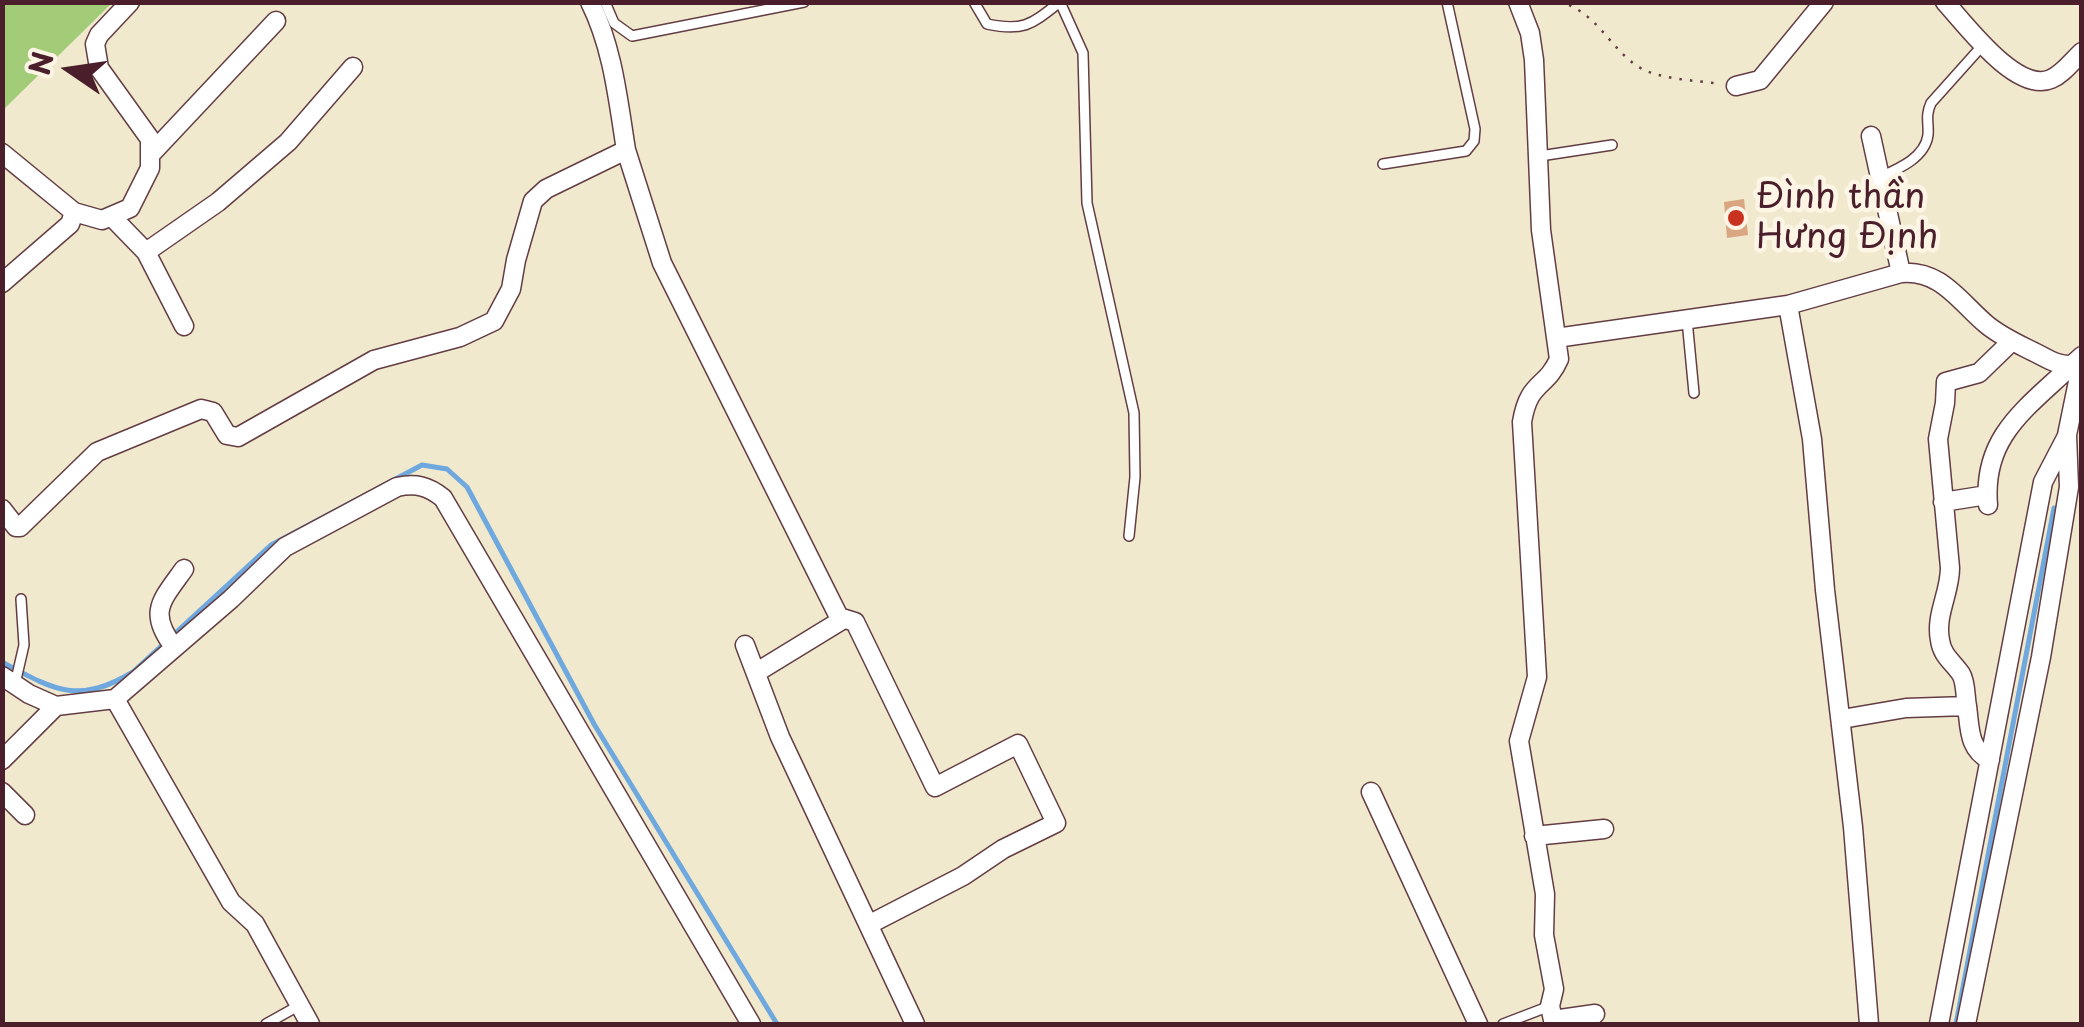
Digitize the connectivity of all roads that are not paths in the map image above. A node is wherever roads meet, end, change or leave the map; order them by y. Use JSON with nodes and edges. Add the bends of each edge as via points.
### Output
{"nodes":[{"id":1,"x":130,"y":2,"type":"edge"},
{"id":2,"x":590,"y":2,"type":"edge"},
{"id":3,"x":604,"y":2,"type":"edge"},
{"id":4,"x":804,"y":2,"type":"edge"},
{"id":5,"x":974,"y":2,"type":"edge"},
{"id":6,"x":1060,"y":2,"type":"edge"},
{"id":7,"x":1447,"y":2,"type":"edge"},
{"id":8,"x":1518,"y":2,"type":"edge"},
{"id":9,"x":1824,"y":2,"type":"edge"},
{"id":10,"x":1946,"y":2,"type":"edge"},
{"id":11,"x":276,"y":20,"type":"dead end"},
{"id":12,"x":1983,"y":45,"type":"junction"},
{"id":13,"x":2082,"y":52,"type":"edge"},
{"id":14,"x":353,"y":67,"type":"dead end"},
{"id":15,"x":1736,"y":86,"type":"road end"},
{"id":16,"x":1871,"y":136,"type":"dead end"},
{"id":17,"x":1612,"y":145,"type":"dead end"},
{"id":18,"x":626,"y":150,"type":"junction"},
{"id":19,"x":2,"y":154,"type":"edge"},
{"id":20,"x":150,"y":155,"type":"junction"},
{"id":21,"x":1540,"y":156,"type":"junction"},
{"id":22,"x":1383,"y":164,"type":"dead end"},
{"id":23,"x":1880,"y":177,"type":"junction"},
{"id":24,"x":74,"y":212,"type":"junction"},
{"id":25,"x":111,"y":216,"type":"junction"},
{"id":26,"x":146,"y":252,"type":"junction"},
{"id":27,"x":1901,"y":272,"type":"junction"},
{"id":28,"x":2,"y":283,"type":"edge"},
{"id":29,"x":1788,"y":306,"type":"junction"},
{"id":30,"x":1687,"y":320,"type":"junction"},
{"id":31,"x":184,"y":326,"type":"dead end"},
{"id":32,"x":1556,"y":338,"type":"junction"},
{"id":33,"x":2012,"y":340,"type":"junction"},
{"id":34,"x":2078,"y":361,"type":"edge"},
{"id":35,"x":1694,"y":393,"type":"dead end"},
{"id":36,"x":2067,"y":435,"type":"junction"},
{"id":37,"x":1943,"y":502,"type":"junction"},
{"id":38,"x":2,"y":509,"type":"edge"},
{"id":39,"x":1129,"y":536,"type":"dead end"},
{"id":40,"x":184,"y":568,"type":"dead end"},
{"id":41,"x":21,"y":600,"type":"dead end"},
{"id":42,"x":842,"y":620,"type":"junction"},
{"id":43,"x":168,"y":640,"type":"junction"},
{"id":44,"x":745,"y":645,"type":"dead end"},
{"id":45,"x":757,"y":672,"type":"junction"},
{"id":46,"x":9,"y":680,"type":"edge"},
{"id":47,"x":115,"y":698,"type":"junction"},
{"id":48,"x":56,"y":706,"type":"junction"},
{"id":49,"x":1967,"y":706,"type":"junction"},
{"id":50,"x":1842,"y":719,"type":"junction"},
{"id":51,"x":2,"y":760,"type":"edge"},
{"id":52,"x":1990,"y":760,"type":"junction"},
{"id":53,"x":2,"y":792,"type":"edge"},
{"id":54,"x":1371,"y":792,"type":"dead end"},
{"id":55,"x":25,"y":815,"type":"dead end"},
{"id":56,"x":1604,"y":829,"type":"dead end"},
{"id":57,"x":1534,"y":836,"type":"junction"},
{"id":58,"x":870,"y":924,"type":"junction"},
{"id":59,"x":300,"y":1005,"type":"junction"},
{"id":60,"x":1550,"y":1006,"type":"junction"},
{"id":61,"x":1595,"y":1014,"type":"dead end"},
{"id":62,"x":266,"y":1024,"type":"edge"},
{"id":63,"x":310,"y":1024,"type":"edge"},
{"id":64,"x":752,"y":1024,"type":"edge"},
{"id":65,"x":915,"y":1024,"type":"edge"},
{"id":66,"x":1478,"y":1024,"type":"edge"},
{"id":67,"x":1503,"y":1024,"type":"edge"},
{"id":68,"x":1869,"y":1024,"type":"edge"},
{"id":69,"x":1940,"y":1024,"type":"edge"},
{"id":70,"x":1966,"y":1024,"type":"edge"}],
"edges":[{"from":1,"to":20,"type":"street","via":[[95,44],[99,68],[150,139]]},
{"from":2,"to":18,"type":"street","via":[[614,70]]},
{"from":3,"to":4,"type":"lane","via":[[621,30],[642,36]]},
{"from":5,"to":6,"type":"lane","via":[[988,24],[1017,28]]},
{"from":6,"to":39,"type":"lane","via":[[1083,53],[1087,203],[1134,413]]},
{"from":7,"to":22,"type":"lane","via":[[1474,141],[1466,150]]},
{"from":8,"to":21,"type":"street","via":[[1530,32]]},
{"from":9,"to":15,"type":"street","via":[[1760,80]]},
{"from":10,"to":12,"type":"street"},
{"from":11,"to":20,"type":"street"},
{"from":12,"to":13,"type":"street","via":[[2031,81],[2049,80]]},
{"from":12,"to":23,"type":"lane","via":[[1931,104],[1921,150]]},
{"from":14,"to":26,"type":"street","via":[[288,142]]},
{"from":16,"to":23,"type":"street"},
{"from":17,"to":21,"type":"lane"},
{"from":18,"to":38,"type":"street","via":[[546,189],[533,202],[511,289],[494,321],[374,360],[238,437],[201,409],[102,449],[20,527]]},
{"from":18,"to":42,"type":"street","via":[[662,263]]},
{"from":19,"to":24,"type":"street"},
{"from":20,"to":25,"type":"street","via":[[130,208]]},
{"from":21,"to":32,"type":"street","via":[[1540,230]]},
{"from":23,"to":27,"type":"street"},
{"from":24,"to":25,"type":"street"},
{"from":24,"to":28,"type":"street","via":[[70,224]]},
{"from":25,"to":26,"type":"street"},
{"from":26,"to":31,"type":"street"},
{"from":27,"to":29,"type":"street"},
{"from":27,"to":33,"type":"street","via":[[1931,275]]},
{"from":29,"to":30,"type":"street"},
{"from":29,"to":50,"type":"street","via":[[1812,439]]},
{"from":30,"to":32,"type":"street"},
{"from":30,"to":35,"type":"lane"},
{"from":32,"to":57,"type":"street","via":[[1559,359],[1526,401],[1522,422],[1537,676],[1519,741]]},
{"from":33,"to":34,"type":"street","via":[[2059,364]]},
{"from":33,"to":37,"type":"street","via":[[1979,374],[1946,382],[1938,438]]},
{"from":34,"to":36,"type":"street"},
{"from":34,"to":37,"type":"street","via":[[2000,438],[1989,468],[1988,500]]},
{"from":36,"to":52,"type":"street","via":[[2043,482]]},
{"from":36,"to":70,"type":"street","via":[[2069,487],[2041,657]]},
{"from":37,"to":49,"type":"street","via":[[1950,579],[1939,636],[1963,678]]},
{"from":40,"to":43,"type":"street","via":[[159,608]]},
{"from":41,"to":46,"type":"lane","via":[[24,645]]},
{"from":42,"to":45,"type":"street"},
{"from":42,"to":58,"type":"street","via":[[855,622],[936,787],[1018,744],[1056,823]]},
{"from":43,"to":47,"type":"street"},
{"from":43,"to":64,"type":"street","via":[[230,599],[285,547],[397,487],[433,490]]},
{"from":44,"to":45,"type":"street"},
{"from":45,"to":58,"type":"street","via":[[780,737]]},
{"from":46,"to":48,"type":"street"},
{"from":47,"to":48,"type":"street"},
{"from":47,"to":59,"type":"street","via":[[231,902],[256,924]]},
{"from":48,"to":51,"type":"street"},
{"from":49,"to":50,"type":"street"},
{"from":49,"to":52,"type":"street","via":[[1972,744]]},
{"from":50,"to":68,"type":"street"},
{"from":52,"to":69,"type":"street"},
{"from":53,"to":55,"type":"street"},
{"from":54,"to":66,"type":"street"},
{"from":56,"to":57,"type":"street"},
{"from":57,"to":60,"type":"street","via":[[1546,903]]},
{"from":58,"to":65,"type":"street"},
{"from":59,"to":62,"type":"lane"},
{"from":59,"to":63,"type":"street"},
{"from":60,"to":61,"type":"street","via":[[1555,1022]]},
{"from":60,"to":67,"type":"lane"}]}
